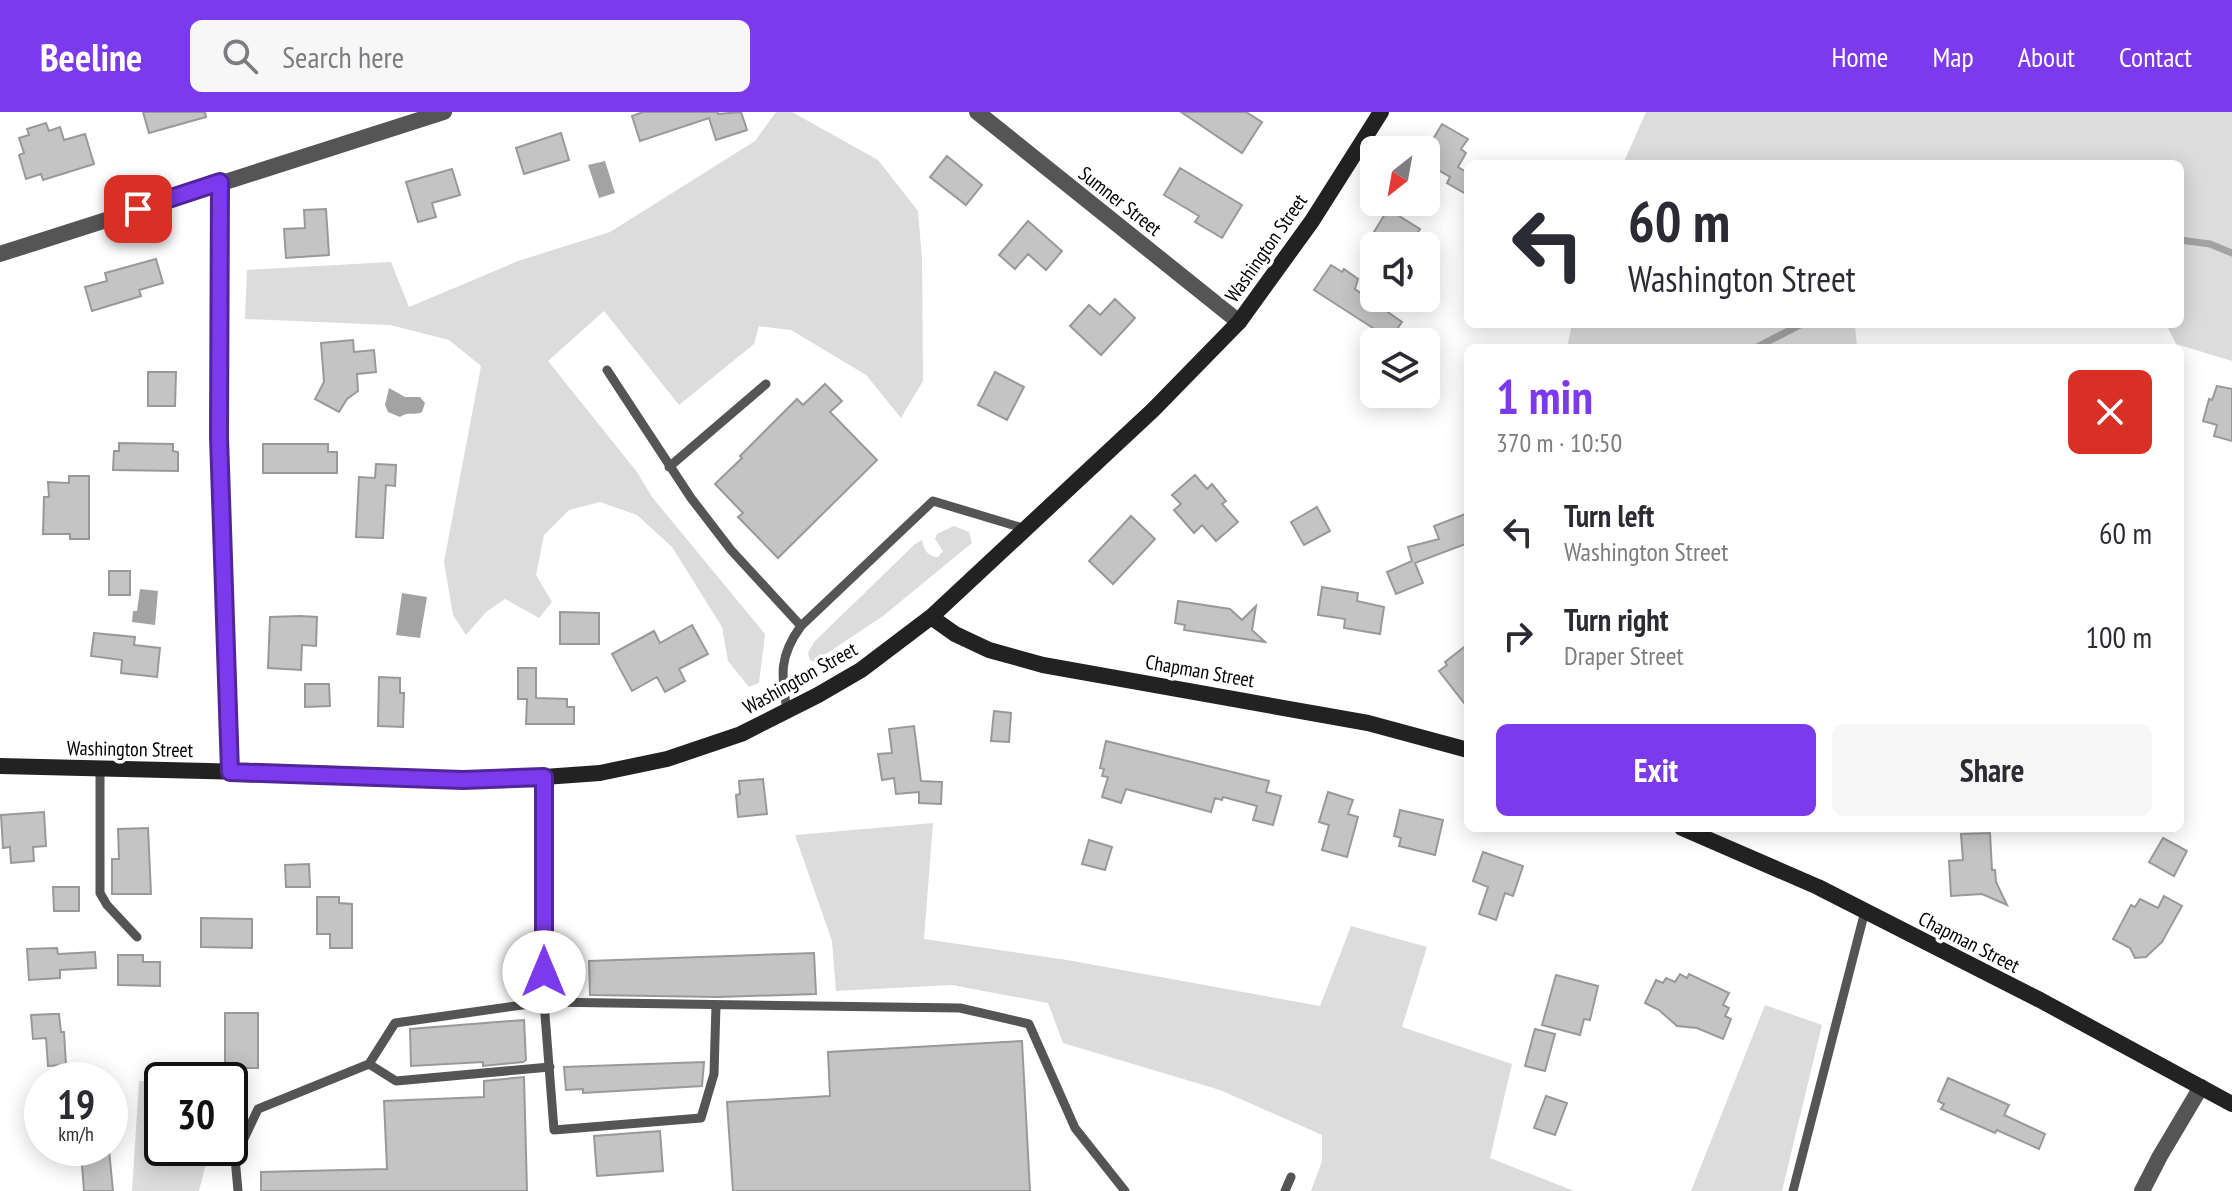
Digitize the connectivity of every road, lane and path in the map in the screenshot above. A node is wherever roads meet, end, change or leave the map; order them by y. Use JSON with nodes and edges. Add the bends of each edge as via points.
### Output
{"nodes":[{"id":1,"x":444,"y":112,"type":"edge"},
{"id":2,"x":977,"y":112,"type":"edge"},
{"id":3,"x":1381,"y":112,"type":"edge"},
{"id":4,"x":220,"y":182,"type":"junction"},
{"id":5,"x":0,"y":254,"type":"edge"},
{"id":6,"x":1239,"y":322,"type":"junction"},
{"id":7,"x":607,"y":370,"type":"dead end"},
{"id":8,"x":766,"y":384,"type":"dead end"},
{"id":9,"x":669,"y":467,"type":"junction"},
{"id":10,"x":1026,"y":529,"type":"junction"},
{"id":11,"x":931,"y":617,"type":"junction"},
{"id":12,"x":801,"y":626,"type":"junction"},
{"id":13,"x":787,"y":710,"type":"junction"},
{"id":14,"x":1464,"y":749,"type":"edge"},
{"id":15,"x":0,"y":766,"type":"edge"},
{"id":16,"x":100,"y":769,"type":"junction"},
{"id":17,"x":230,"y":772,"type":"junction"},
{"id":18,"x":544,"y":777,"type":"junction"},
{"id":19,"x":1692,"y":832,"type":"edge"},
{"id":20,"x":1865,"y":911,"type":"junction"},
{"id":21,"x":137,"y":937,"type":"dead end"},
{"id":22,"x":544,"y":1002,"type":"junction"},
{"id":23,"x":716,"y":1005,"type":"junction"},
{"id":24,"x":369,"y":1064,"type":"junction"},
{"id":25,"x":550,"y":1067,"type":"junction"},
{"id":26,"x":2201,"y":1087,"type":"junction"},
{"id":27,"x":2232,"y":1104,"type":"edge"},
{"id":28,"x":1291,"y":1177,"type":"dead end"},
{"id":29,"x":238,"y":1191,"type":"edge"},
{"id":30,"x":1125,"y":1191,"type":"edge"},
{"id":31,"x":1285,"y":1191,"type":"edge"},
{"id":32,"x":1793,"y":1191,"type":"edge"},
{"id":33,"x":2142,"y":1191,"type":"edge"}],
"edges":[{"from":1,"to":4,"type":"street"},
{"from":2,"to":6,"type":"street","name":"Sumner Street"},
{"from":3,"to":6,"type":"main road","name":"Washington Street"},
{"from":4,"to":5,"type":"street"},
{"from":4,"to":17,"type":"street","via":[[219,437]]},
{"from":6,"to":10,"type":"main road","name":"Washington Street"},
{"from":7,"to":9,"type":"lane"},
{"from":8,"to":9,"type":"lane"},
{"from":9,"to":12,"type":"lane","via":[[731,550]]},
{"from":10,"to":11,"type":"main road","name":"Washington Street"},
{"from":10,"to":12,"type":"lane","via":[[933,501]]},
{"from":11,"to":13,"type":"main road","name":"Washington Street","via":[[861,670]]},
{"from":11,"to":14,"type":"main road","name":"Chapman Street","via":[[989,650],[1043,665],[1368,723]]},
{"from":12,"to":13,"type":"lane","via":[[788,644],[782,667]]},
{"from":13,"to":18,"type":"main road","name":"Washington Street","via":[[741,734],[667,759],[600,773]]},
{"from":15,"to":16,"type":"main road","name":"Washington Street"},
{"from":16,"to":17,"type":"main road","name":"Washington Street"},
{"from":16,"to":21,"type":"lane","via":[[100,893]]},
{"from":17,"to":18,"type":"main road","name":"Washington Street","via":[[463,780]]},
{"from":18,"to":22,"type":"street"},
{"from":19,"to":20,"type":"main road","name":"Chapman Street"},
{"from":20,"to":26,"type":"main road","name":"Chapman Street"},
{"from":20,"to":32,"type":"lane"},
{"from":22,"to":23,"type":"lane"},
{"from":22,"to":24,"type":"lane","via":[[395,1023]]},
{"from":22,"to":25,"type":"lane"},
{"from":23,"to":25,"type":"lane","via":[[714,1074],[701,1118],[554,1130]]},
{"from":23,"to":30,"type":"lane","via":[[960,1008],[1029,1024],[1075,1128]]},
{"from":24,"to":25,"type":"lane","via":[[396,1081]]},
{"from":24,"to":29,"type":"lane","via":[[258,1109],[235,1158]]},
{"from":26,"to":27,"type":"main road","name":"Chapman Street"},
{"from":26,"to":33,"type":"street"},
{"from":28,"to":31,"type":"lane"}]}
